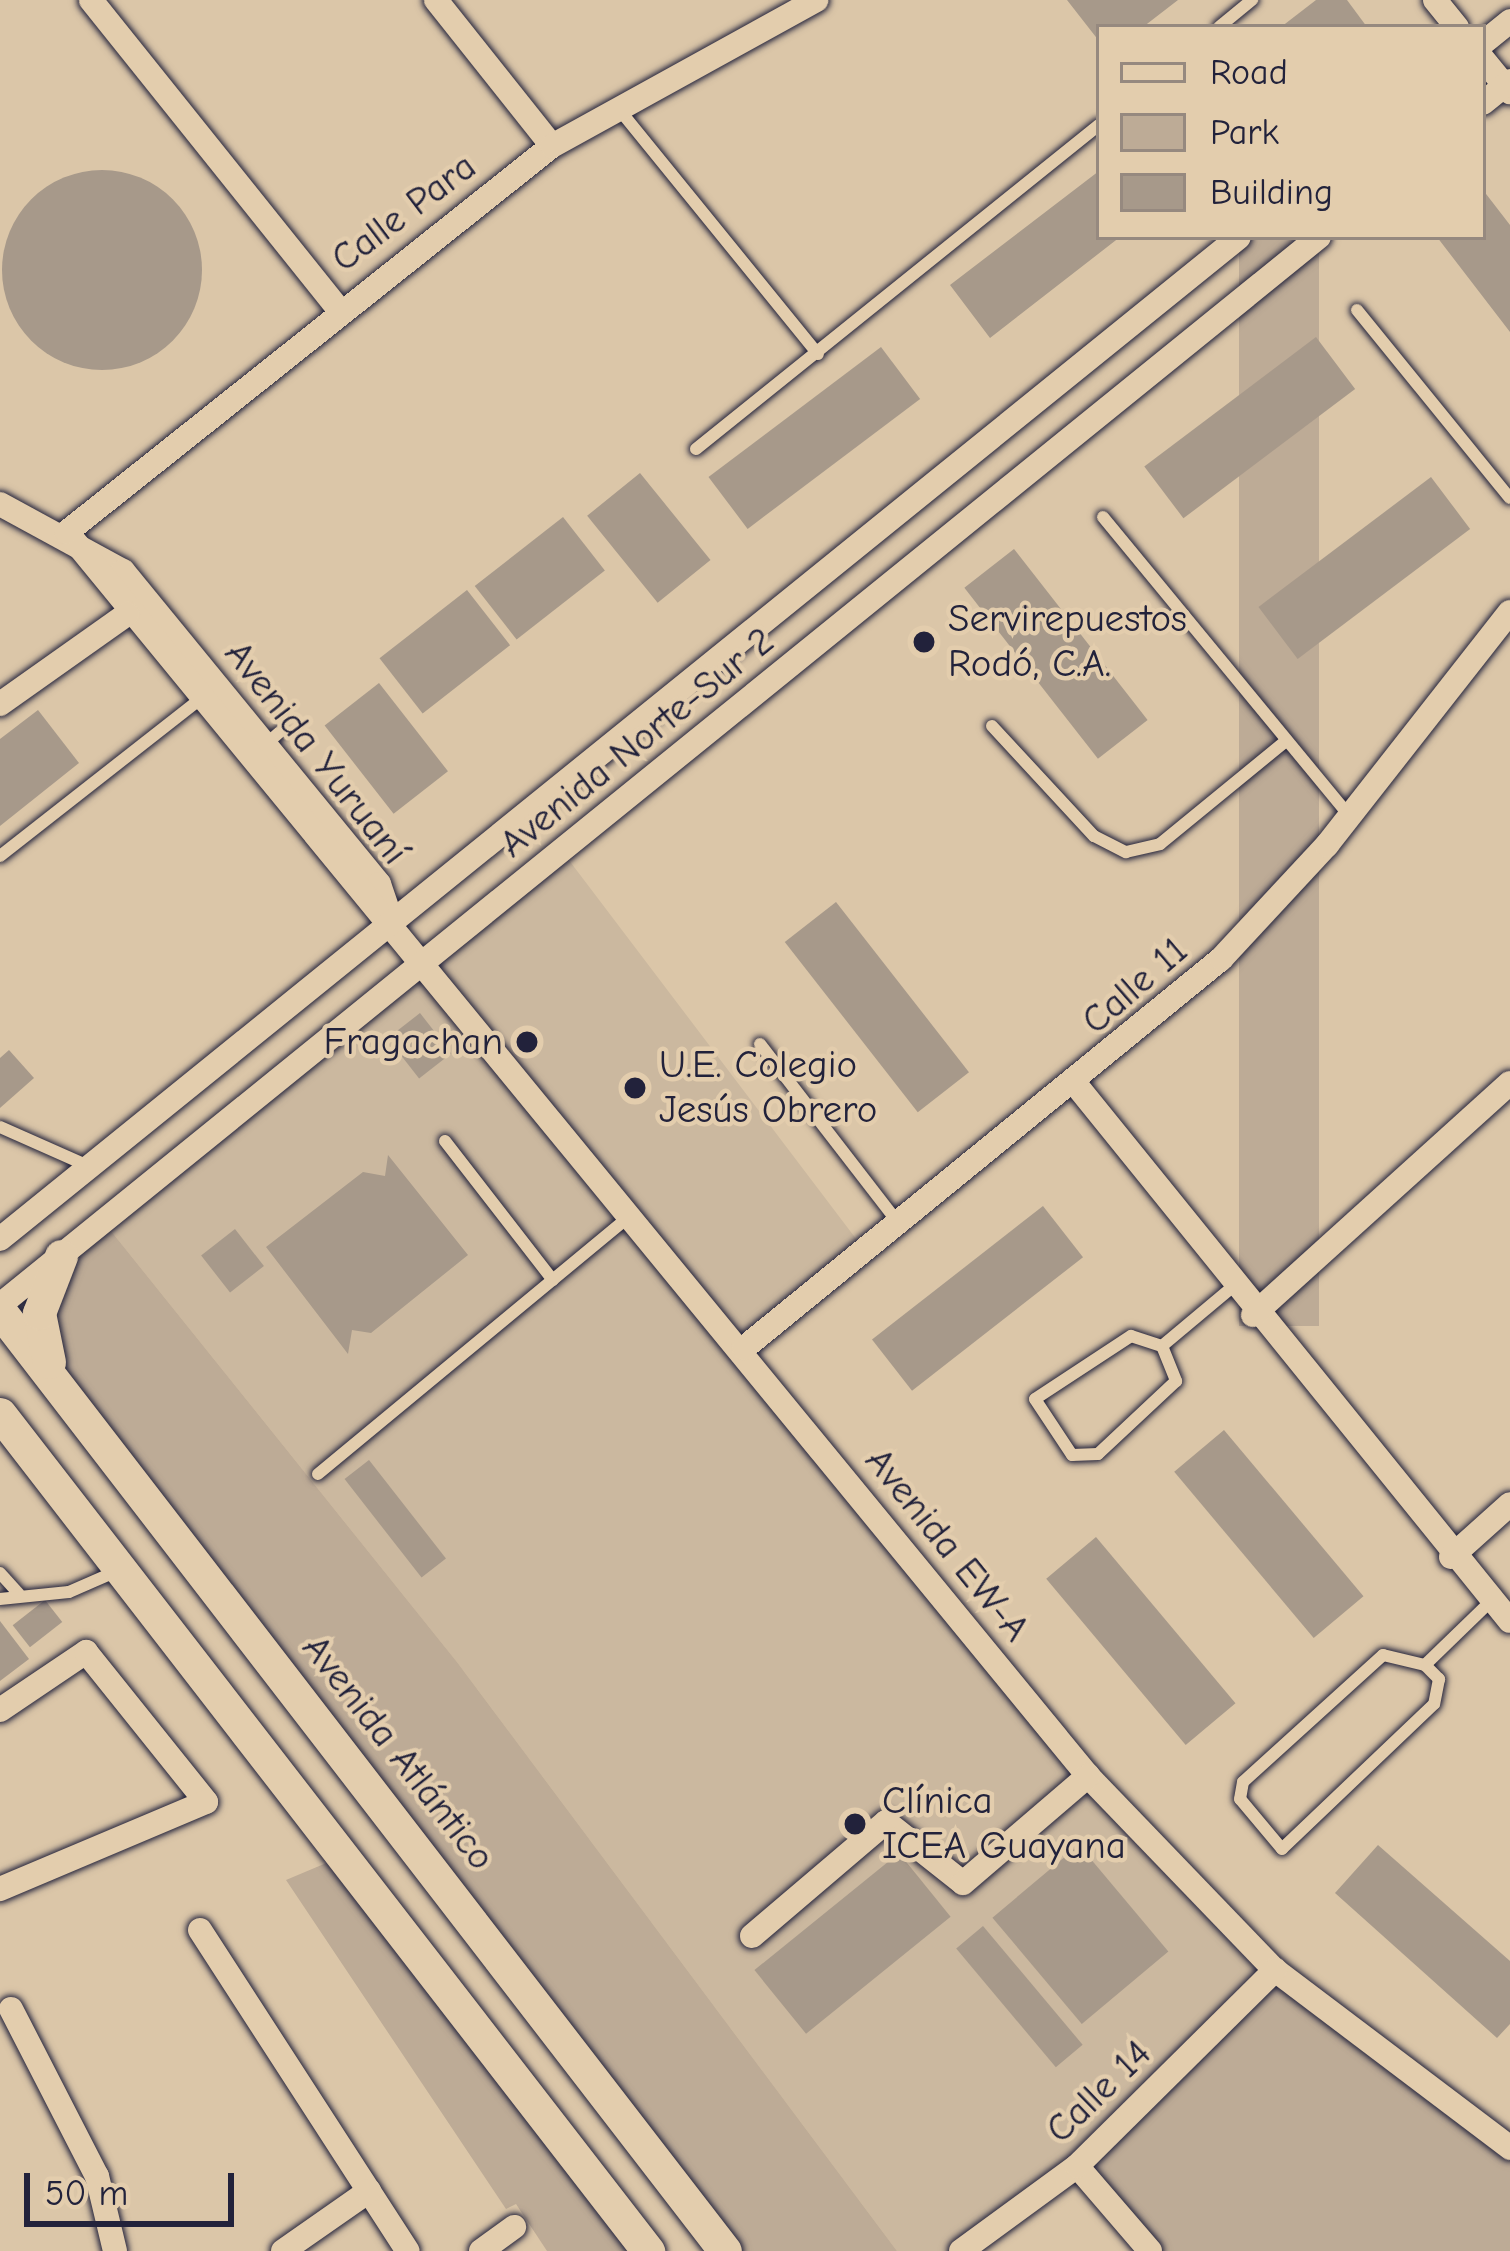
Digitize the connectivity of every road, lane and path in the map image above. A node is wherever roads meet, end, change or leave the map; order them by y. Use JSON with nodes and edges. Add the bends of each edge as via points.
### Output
{"nodes":[{"id":1,"x":91,"y":0,"type":"edge"},
{"id":2,"x":436,"y":0,"type":"edge"},
{"id":3,"x":816,"y":0,"type":"edge"},
{"id":4,"x":1252,"y":0,"type":"edge"},
{"id":5,"x":1436,"y":0,"type":"edge"},
{"id":6,"x":769,"y":9,"type":"edge"},
{"id":7,"x":1510,"y":21,"type":"edge"},
{"id":8,"x":1223,"y":24,"type":"edge"},
{"id":9,"x":1455,"y":24,"type":"edge"},
{"id":10,"x":1486,"y":41,"type":"edge"},
{"id":11,"x":1486,"y":62,"type":"edge"},
{"id":12,"x":1508,"y":86,"type":"edge"},
{"id":13,"x":618,"y":107,"type":"junction"},
{"id":14,"x":1096,"y":127,"type":"edge"},
{"id":15,"x":552,"y":146,"type":"junction"},
{"id":16,"x":1235,"y":240,"type":"edge"},
{"id":17,"x":1315,"y":240,"type":"edge"},
{"id":18,"x":338,"y":308,"type":"junction"},
{"id":19,"x":1357,"y":310,"type":"dead end"},
{"id":20,"x":818,"y":354,"type":"junction"},
{"id":21,"x":696,"y":449,"type":"dead end"},
{"id":22,"x":1510,"y":498,"type":"edge"},
{"id":23,"x":0,"y":504,"type":"edge"},
{"id":24,"x":1103,"y":517,"type":"dead end"},
{"id":25,"x":67,"y":532,"type":"junction"},
{"id":26,"x":1510,"y":612,"type":"edge"},
{"id":27,"x":127,"y":614,"type":"junction"},
{"id":28,"x":198,"y":701,"type":"junction"},
{"id":29,"x":0,"y":704,"type":"edge"},
{"id":30,"x":992,"y":726,"type":"dead end"},
{"id":31,"x":1286,"y":741,"type":"junction"},
{"id":32,"x":1350,"y":817,"type":"junction"},
{"id":33,"x":0,"y":856,"type":"edge"},
{"id":34,"x":392,"y":922,"type":"junction"},
{"id":35,"x":425,"y":963,"type":"junction"},
{"id":36,"x":760,"y":1044,"type":"dead end"},
{"id":37,"x":1510,"y":1083,"type":"edge"},
{"id":38,"x":1077,"y":1085,"type":"junction"},
{"id":39,"x":0,"y":1127,"type":"edge"},
{"id":40,"x":445,"y":1141,"type":"dead end"},
{"id":41,"x":89,"y":1166,"type":"junction"},
{"id":42,"x":633,"y":1214,"type":"junction"},
{"id":43,"x":900,"y":1225,"type":"junction"},
{"id":44,"x":0,"y":1239,"type":"edge"},
{"id":45,"x":61,"y":1256,"type":"junction"},
{"id":46,"x":553,"y":1280,"type":"junction"},
{"id":47,"x":1235,"y":1285,"type":"junction"},
{"id":48,"x":0,"y":1308,"type":"edge"},
{"id":49,"x":1252,"y":1315,"type":"junction"},
{"id":50,"x":1162,"y":1346,"type":"junction"},
{"id":51,"x":744,"y":1348,"type":"junction"},
{"id":52,"x":56,"y":1381,"type":"junction"},
{"id":53,"x":0,"y":1414,"type":"edge"},
{"id":54,"x":318,"y":1474,"type":"dead end"},
{"id":55,"x":1510,"y":1504,"type":"edge"},
{"id":56,"x":1450,"y":1557,"type":"junction"},
{"id":57,"x":123,"y":1568,"type":"junction"},
{"id":58,"x":0,"y":1573,"type":"edge"},
{"id":59,"x":19,"y":1594,"type":"junction"},
{"id":60,"x":0,"y":1598,"type":"edge"},
{"id":61,"x":1491,"y":1601,"type":"junction"},
{"id":62,"x":1510,"y":1622,"type":"edge"},
{"id":63,"x":1425,"y":1665,"type":"junction"},
{"id":64,"x":0,"y":1710,"type":"edge"},
{"id":65,"x":1088,"y":1776,"type":"junction"},
{"id":66,"x":3,"y":1883,"type":"edge"},
{"id":67,"x":200,"y":1930,"type":"dead end"},
{"id":68,"x":752,"y":1936,"type":"dead end"},
{"id":69,"x":1275,"y":1970,"type":"junction"},
{"id":70,"x":11,"y":2009,"type":"dead end"},
{"id":71,"x":1510,"y":2148,"type":"edge"},
{"id":72,"x":1077,"y":2166,"type":"junction"},
{"id":73,"x":369,"y":2191,"type":"junction"},
{"id":74,"x":514,"y":2227,"type":"dead end"},
{"id":75,"x":115,"y":2251,"type":"edge"},
{"id":76,"x":283,"y":2251,"type":"edge"},
{"id":77,"x":408,"y":2251,"type":"edge"},
{"id":78,"x":481,"y":2251,"type":"edge"},
{"id":79,"x":648,"y":2251,"type":"edge"},
{"id":80,"x":725,"y":2251,"type":"edge"},
{"id":81,"x":961,"y":2251,"type":"edge"},
{"id":82,"x":1150,"y":2251,"type":"edge"}],
"edges":[{"from":1,"to":18,"type":"street"},
{"from":2,"to":15,"type":"street"},
{"from":3,"to":6,"type":"street","name":"Calle Para"},
{"from":4,"to":8,"type":"lane"},
{"from":5,"to":9,"type":"street"},
{"from":6,"to":13,"type":"street","name":"Calle Para"},
{"from":7,"to":10,"type":"street"},
{"from":11,"to":12,"type":"street"},
{"from":13,"to":15,"type":"street","name":"Calle Para"},
{"from":13,"to":20,"type":"lane"},
{"from":14,"to":20,"type":"lane"},
{"from":15,"to":18,"type":"street","name":"Calle Para"},
{"from":16,"to":34,"type":"street","name":"Avenida Norte-Sur 2"},
{"from":17,"to":35,"type":"street","name":"Avenida Norte-Sur 2"},
{"from":18,"to":25,"type":"street","name":"Calle Para"},
{"from":19,"to":22,"type":"lane"},
{"from":20,"to":21,"type":"lane"},
{"from":23,"to":25,"type":"street","name":"Avenida Yuruaní"},
{"from":24,"to":31,"type":"lane"},
{"from":25,"to":27,"type":"street","name":"Avenida Yuruaní"},
{"from":25,"to":34,"type":"street","name":"Avenida Yuruaní","via":[[123,571],[273,738],[379,884]]},
{"from":26,"to":32,"type":"street","name":"Calle 11"},
{"from":27,"to":28,"type":"street","name":"Avenida Yuruaní"},
{"from":27,"to":29,"type":"street"},
{"from":28,"to":33,"type":"lane"},
{"from":28,"to":34,"type":"street","name":"Avenida Yuruaní","via":[[361,901]]},
{"from":30,"to":31,"type":"lane","via":[[1094,836],[1126,852],[1160,844]]},
{"from":31,"to":32,"type":"lane"},
{"from":32,"to":38,"type":"street","name":"Calle 11","via":[[1221,958]]},
{"from":34,"to":35,"type":"street","name":"Avenida EW-A"},
{"from":34,"to":41,"type":"street","name":"Avenida Norte-Sur 2"},
{"from":35,"to":42,"type":"street","name":"Avenida EW-A"},
{"from":35,"to":45,"type":"street","name":"Avenida Norte-Sur 2"},
{"from":36,"to":43,"type":"lane"},
{"from":37,"to":49,"type":"street"},
{"from":38,"to":43,"type":"street","name":"Calle 11"},
{"from":38,"to":47,"type":"street"},
{"from":39,"to":41,"type":"lane"},
{"from":40,"to":46,"type":"lane"},
{"from":41,"to":44,"type":"street","name":"Avenida Norte-Sur 2"},
{"from":42,"to":46,"type":"lane"},
{"from":42,"to":51,"type":"street","name":"Avenida EW-A"},
{"from":43,"to":51,"type":"street","name":"Calle 11"},
{"from":45,"to":48,"type":"street","name":"Avenida Norte-Sur 2"},
{"from":45,"to":52,"type":"main road","via":[[39,1312]]},
{"from":46,"to":54,"type":"lane"},
{"from":47,"to":49,"type":"street"},
{"from":47,"to":50,"type":"lane"},
{"from":48,"to":52,"type":"main road","name":"Avenida Atlántico"},
{"from":49,"to":56,"type":"street"},
{"from":50,"to":50,"type":"lane","via":[[1131,1336],[1035,1399],[1072,1455],[1098,1454],[1172,1389]]},
{"from":51,"to":65,"type":"street","name":"Avenida EW-A"},
{"from":52,"to":80,"type":"main road","name":"Avenida Atlántico"},
{"from":53,"to":57,"type":"main road"},
{"from":55,"to":56,"type":"street"},
{"from":56,"to":61,"type":"street"},
{"from":57,"to":59,"type":"lane","via":[[69,1592]]},
{"from":57,"to":79,"type":"main road"},
{"from":58,"to":59,"type":"lane"},
{"from":59,"to":60,"type":"lane"},
{"from":61,"to":62,"type":"street"},
{"from":61,"to":63,"type":"lane"},
{"from":63,"to":63,"type":"lane","via":[[1438,1679],[1434,1704],[1282,1850],[1240,1799],[1243,1781],[1383,1655]]},
{"from":64,"to":66,"type":"street","via":[[86,1652],[206,1797]]},
{"from":65,"to":68,"type":"street","via":[[963,1883],[886,1822]]},
{"from":65,"to":69,"type":"street","name":"Avenida EW-A"},
{"from":67,"to":73,"type":"street"},
{"from":69,"to":71,"type":"street","name":"Avenida EW-A"},
{"from":69,"to":72,"type":"street","name":"Calle 14"},
{"from":70,"to":75,"type":"street","via":[[97,2176]]},
{"from":72,"to":81,"type":"street","name":"Calle 14"},
{"from":72,"to":82,"type":"street"},
{"from":73,"to":76,"type":"street"},
{"from":73,"to":77,"type":"street"},
{"from":74,"to":78,"type":"street"}]}
